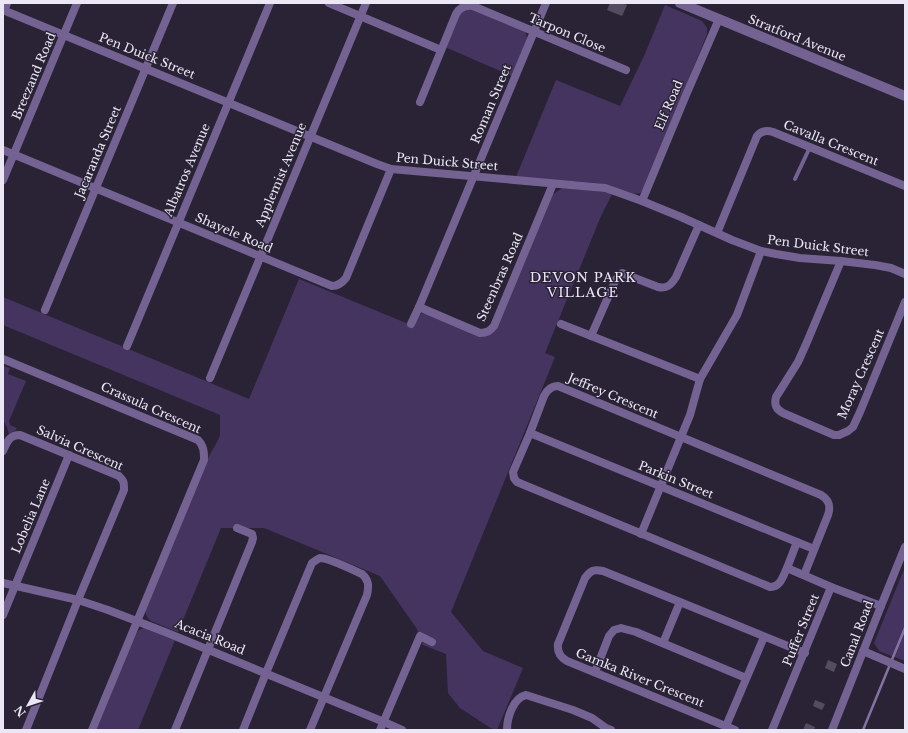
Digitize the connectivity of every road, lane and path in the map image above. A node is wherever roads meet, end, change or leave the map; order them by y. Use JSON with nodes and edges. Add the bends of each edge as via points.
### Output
{"nodes":[{"id":1,"x":6,"y":3,"type":"edge"},
{"id":2,"x":77,"y":3,"type":"edge"},
{"id":3,"x":173,"y":3,"type":"edge"},
{"id":4,"x":270,"y":3,"type":"edge"},
{"id":5,"x":329,"y":3,"type":"edge"},
{"id":6,"x":366,"y":3,"type":"edge"},
{"id":7,"x":546,"y":3,"type":"edge"},
{"id":8,"x":680,"y":3,"type":"edge"},
{"id":9,"x":3,"y":10,"type":"edge"},
{"id":10,"x":360,"y":16,"type":"junction"},
{"id":11,"x":718,"y":19,"type":"junction"},
{"id":12,"x":534,"y":32,"type":"junction"},
{"id":13,"x":64,"y":35,"type":"junction"},
{"id":14,"x":441,"y":50,"type":"junction"},
{"id":15,"x":146,"y":69,"type":"junction"},
{"id":16,"x":626,"y":70,"type":"dead end"},
{"id":17,"x":905,"y":96,"type":"edge"},
{"id":18,"x":420,"y":102,"type":"dead end"},
{"id":19,"x":228,"y":103,"type":"junction"},
{"id":20,"x":310,"y":137,"type":"junction"},
{"id":21,"x":810,"y":147,"type":"junction"},
{"id":22,"x":3,"y":150,"type":"edge"},
{"id":23,"x":14,"y":154,"type":"junction"},
{"id":24,"x":391,"y":169,"type":"junction"},
{"id":25,"x":473,"y":176,"type":"junction"},
{"id":26,"x":795,"y":179,"type":"dead end"},
{"id":27,"x":3,"y":180,"type":"edge"},
{"id":28,"x":553,"y":184,"type":"junction"},
{"id":29,"x":905,"y":186,"type":"edge"},
{"id":30,"x":96,"y":188,"type":"junction"},
{"id":31,"x":642,"y":201,"type":"junction"},
{"id":32,"x":178,"y":222,"type":"junction"},
{"id":33,"x":699,"y":225,"type":"junction"},
{"id":34,"x":717,"y":233,"type":"junction"},
{"id":35,"x":761,"y":251,"type":"junction"},
{"id":36,"x":260,"y":257,"type":"junction"},
{"id":37,"x":841,"y":261,"type":"junction"},
{"id":38,"x":905,"y":274,"type":"edge"},
{"id":39,"x":905,"y":302,"type":"edge"},
{"id":40,"x":419,"y":307,"type":"junction"},
{"id":41,"x":45,"y":310,"type":"dead end"},
{"id":42,"x":410,"y":324,"type":"dead end"},
{"id":43,"x":561,"y":324,"type":"dead end"},
{"id":44,"x":590,"y":336,"type":"junction"},
{"id":45,"x":127,"y":346,"type":"dead end"},
{"id":46,"x":3,"y":359,"type":"edge"},
{"id":47,"x":210,"y":378,"type":"dead end"},
{"id":48,"x":700,"y":379,"type":"junction"},
{"id":49,"x":530,"y":433,"type":"junction"},
{"id":50,"x":681,"y":437,"type":"junction"},
{"id":51,"x":3,"y":451,"type":"edge"},
{"id":52,"x":70,"y":455,"type":"junction"},
{"id":53,"x":660,"y":487,"type":"junction"},
{"id":54,"x":237,"y":528,"type":"dead end"},
{"id":55,"x":641,"y":534,"type":"junction"},
{"id":56,"x":797,"y":542,"type":"junction"},
{"id":57,"x":905,"y":547,"type":"edge"},
{"id":58,"x":814,"y":549,"type":"junction"},
{"id":59,"x":787,"y":568,"type":"junction"},
{"id":60,"x":804,"y":575,"type":"junction"},
{"id":61,"x":3,"y":583,"type":"edge"},
{"id":62,"x":15,"y":586,"type":"junction"},
{"id":63,"x":831,"y":587,"type":"junction"},
{"id":64,"x":78,"y":600,"type":"junction"},
{"id":65,"x":680,"y":602,"type":"junction"},
{"id":66,"x":881,"y":606,"type":"junction"},
{"id":67,"x":3,"y":615,"type":"edge"},
{"id":68,"x":138,"y":621,"type":"junction"},
{"id":69,"x":764,"y":636,"type":"junction"},
{"id":70,"x":432,"y":642,"type":"dead end"},
{"id":71,"x":664,"y":643,"type":"junction"},
{"id":72,"x":207,"y":649,"type":"junction"},
{"id":73,"x":865,"y":652,"type":"junction"},
{"id":74,"x":804,"y":653,"type":"junction"},
{"id":75,"x":905,"y":669,"type":"edge"},
{"id":76,"x":595,"y":672,"type":"junction"},
{"id":77,"x":266,"y":673,"type":"junction"},
{"id":78,"x":746,"y":678,"type":"junction"},
{"id":79,"x":324,"y":697,"type":"junction"},
{"id":80,"x":384,"y":722,"type":"junction"},
{"id":81,"x":726,"y":726,"type":"junction"},
{"id":82,"x":607,"y":729,"type":"edge"},
{"id":83,"x":26,"y":730,"type":"edge"},
{"id":84,"x":92,"y":730,"type":"edge"},
{"id":85,"x":174,"y":730,"type":"edge"},
{"id":86,"x":243,"y":730,"type":"edge"},
{"id":87,"x":310,"y":730,"type":"edge"},
{"id":88,"x":380,"y":730,"type":"edge"},
{"id":89,"x":402,"y":730,"type":"edge"},
{"id":90,"x":507,"y":730,"type":"edge"},
{"id":91,"x":735,"y":730,"type":"edge"},
{"id":92,"x":772,"y":730,"type":"edge"},
{"id":93,"x":832,"y":730,"type":"edge"}],
"edges":[{"from":1,"to":9,"type":"street"},
{"from":2,"to":13,"type":"street","name":"Breezand Road"},
{"from":3,"to":15,"type":"street","name":"Jacaranda Street"},
{"from":4,"to":19,"type":"street","name":"Albatros Avenue"},
{"from":5,"to":10,"type":"street"},
{"from":6,"to":10,"type":"street","name":"Applemist Avenue"},
{"from":7,"to":12,"type":"street","name":"Roman Street"},
{"from":8,"to":11,"type":"street","name":"Stratford Avenue"},
{"from":9,"to":13,"type":"street","name":"Pen Duick Street"},
{"from":10,"to":14,"type":"street"},
{"from":10,"to":20,"type":"street","name":"Applemist Avenue"},
{"from":11,"to":17,"type":"street","name":"Stratford Avenue"},
{"from":11,"to":31,"type":"street","name":"Elf Road"},
{"from":12,"to":14,"type":"street","name":"Tarpon Close","via":[[473,6],[467,6],[456,14]]},
{"from":12,"to":16,"type":"street","name":"Tarpon Close"},
{"from":12,"to":25,"type":"street","name":"Roman Street"},
{"from":13,"to":15,"type":"street","name":"Pen Duick Street"},
{"from":13,"to":23,"type":"street","name":"Breezand Road"},
{"from":14,"to":18,"type":"street","name":"Tarpon Close"},
{"from":15,"to":19,"type":"street","name":"Pen Duick Street"},
{"from":15,"to":30,"type":"street","name":"Jacaranda Street"},
{"from":19,"to":20,"type":"street","name":"Pen Duick Street"},
{"from":19,"to":32,"type":"street","name":"Albatros Avenue"},
{"from":20,"to":24,"type":"street","name":"Pen Duick Street"},
{"from":20,"to":36,"type":"street","name":"Applemist Avenue"},
{"from":21,"to":26,"type":"lane"},
{"from":21,"to":29,"type":"street","name":"Cavalla Crescent"},
{"from":21,"to":34,"type":"street","name":"Cavalla Crescent","via":[[770,131],[759,134]]},
{"from":22,"to":23,"type":"street","name":"Shayele Road"},
{"from":23,"to":27,"type":"street","name":"Breezand Road"},
{"from":23,"to":30,"type":"street","name":"Shayele Road"},
{"from":24,"to":25,"type":"street","name":"Pen Duick Street"},
{"from":24,"to":36,"type":"street","name":"Shayele Road","via":[[346,278],[340,284],[332,286]]},
{"from":25,"to":28,"type":"street","name":"Pen Duick Street"},
{"from":25,"to":40,"type":"street","name":"Roman Street"},
{"from":28,"to":31,"type":"street","name":"Pen Duick Street","via":[[605,188]]},
{"from":28,"to":40,"type":"street","name":"Steenbras Road","via":[[494,326],[490,330],[480,333]]},
{"from":30,"to":32,"type":"street","name":"Shayele Road"},
{"from":30,"to":41,"type":"street","name":"Jacaranda Street"},
{"from":31,"to":33,"type":"street","name":"Pen Duick Street"},
{"from":32,"to":36,"type":"street","name":"Shayele Road"},
{"from":32,"to":45,"type":"street","name":"Albatros Avenue"},
{"from":33,"to":34,"type":"street","name":"Pen Duick Street"},
{"from":33,"to":44,"type":"street","via":[[672,284],[663,288],[622,273],[617,277]]},
{"from":34,"to":35,"type":"street","name":"Pen Duick Street"},
{"from":35,"to":37,"type":"street","name":"Pen Duick Street","via":[[800,258]]},
{"from":35,"to":48,"type":"street","via":[[737,315]]},
{"from":36,"to":47,"type":"street","name":"Applemist Avenue"},
{"from":37,"to":38,"type":"street","name":"Pen Duick Street","via":[[891,268]]},
{"from":37,"to":39,"type":"street","name":"Moray Crescent","via":[[798,362],[776,397],[778,410],[834,434],[844,434],[853,427]]},
{"from":40,"to":42,"type":"street","name":"Roman Street"},
{"from":43,"to":44,"type":"street"},
{"from":44,"to":48,"type":"street"},
{"from":46,"to":68,"type":"street","name":"Crassula Crescent","via":[[201,443],[204,460]]},
{"from":48,"to":50,"type":"street"},
{"from":49,"to":50,"type":"street","name":"Jeffrey Crescent","via":[[548,389],[558,386]]},
{"from":49,"to":53,"type":"street","name":"Parkin Street"},
{"from":49,"to":55,"type":"street","name":"Jeffrey Crescent","via":[[513,472],[517,482]]},
{"from":50,"to":53,"type":"street"},
{"from":50,"to":58,"type":"street","name":"Jeffrey Crescent","via":[[826,498],[830,510]]},
{"from":51,"to":52,"type":"street","name":"Salvia Crescent","via":[[11,437],[20,435]]},
{"from":52,"to":62,"type":"street","name":"Lobelia Lane"},
{"from":52,"to":64,"type":"street","name":"Salvia Crescent","via":[[124,481],[124,490]]},
{"from":53,"to":55,"type":"street"},
{"from":53,"to":56,"type":"street","name":"Parkin Street"},
{"from":54,"to":72,"type":"street","via":[[252,534],[253,538]]},
{"from":55,"to":59,"type":"street","name":"Jeffrey Crescent","via":[[770,587],[781,581]]},
{"from":56,"to":58,"type":"street","name":"Parkin Street"},
{"from":56,"to":59,"type":"street"},
{"from":57,"to":66,"type":"street","name":"Canal Road"},
{"from":58,"to":60,"type":"street","name":"Jeffrey Crescent"},
{"from":59,"to":60,"type":"street"},
{"from":60,"to":63,"type":"street"},
{"from":61,"to":62,"type":"street","name":"Acacia Road"},
{"from":62,"to":64,"type":"street","name":"Acacia Road"},
{"from":62,"to":67,"type":"street","name":"Lobelia Lane"},
{"from":63,"to":66,"type":"street","name":"Puffer Street"},
{"from":63,"to":74,"type":"street","name":"Puffer Street"},
{"from":64,"to":68,"type":"street","name":"Acacia Road"},
{"from":64,"to":83,"type":"street"},
{"from":65,"to":69,"type":"street","name":"Gamka River Crescent"},
{"from":65,"to":71,"type":"street"},
{"from":65,"to":76,"type":"street","name":"Gamka River Crescent","via":[[603,571],[592,571],[585,578],[558,644],[558,650],[566,661]]},
{"from":66,"to":73,"type":"street","name":"Canal Road"},
{"from":68,"to":72,"type":"street","name":"Acacia Road"},
{"from":68,"to":84,"type":"street"},
{"from":69,"to":74,"type":"street","name":"Gamka River Crescent"},
{"from":69,"to":78,"type":"street"},
{"from":70,"to":80,"type":"street","via":[[420,636]]},
{"from":71,"to":76,"type":"street","via":[[628,629],[614,630]]},
{"from":71,"to":78,"type":"street"},
{"from":72,"to":77,"type":"street","name":"Acacia Road"},
{"from":72,"to":85,"type":"street"},
{"from":73,"to":75,"type":"street"},
{"from":73,"to":93,"type":"street","name":"Canal Road"},
{"from":74,"to":92,"type":"street","name":"Puffer Street"},
{"from":76,"to":81,"type":"street","name":"Gamka River Crescent"},
{"from":77,"to":79,"type":"street","name":"Acacia Road"},
{"from":77,"to":79,"type":"street","via":[[312,563],[321,558],[362,574],[368,582],[367,595]]},
{"from":77,"to":86,"type":"street"},
{"from":78,"to":81,"type":"street"},
{"from":79,"to":80,"type":"street","name":"Acacia Road"},
{"from":79,"to":87,"type":"street"},
{"from":80,"to":88,"type":"street"},
{"from":80,"to":89,"type":"street","name":"Acacia Road"},
{"from":81,"to":91,"type":"street","name":"Gamka River Crescent"},
{"from":82,"to":90,"type":"street","via":[[592,718],[573,710],[526,695],[521,696],[514,704]]}]}
